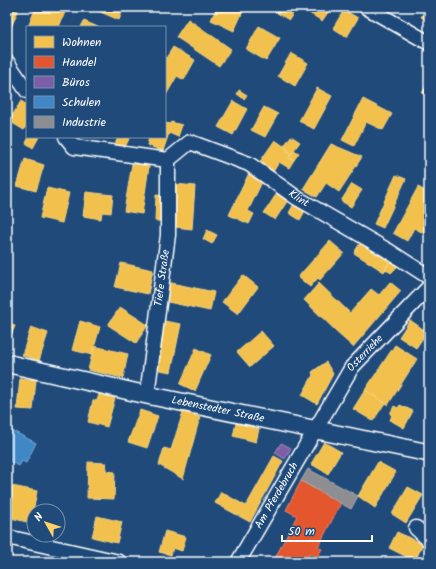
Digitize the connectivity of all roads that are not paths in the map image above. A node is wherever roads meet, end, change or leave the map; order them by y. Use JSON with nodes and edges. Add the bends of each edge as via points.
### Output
{"nodes":[{"id":1,"x":366,"y":7,"type":"edge"},
{"id":2,"x":429,"y":43,"type":"edge"},
{"id":3,"x":7,"y":62,"type":"edge"},
{"id":4,"x":26,"y":90,"type":"edge"},
{"id":5,"x":67,"y":138,"type":"edge"},
{"id":6,"x":168,"y":160,"type":"junction"},
{"id":7,"x":429,"y":277,"type":"edge"},
{"id":8,"x":429,"y":287,"type":"edge"},
{"id":9,"x":7,"y":363,"type":"edge"},
{"id":10,"x":147,"y":395,"type":"junction"},
{"id":11,"x":315,"y":430,"type":"junction"},
{"id":12,"x":429,"y":454,"type":"edge"},
{"id":13,"x":416,"y":528,"type":"dead end"},
{"id":14,"x":7,"y":537,"type":"edge"},
{"id":15,"x":429,"y":540,"type":"edge"},
{"id":16,"x":119,"y":562,"type":"edge"},
{"id":17,"x":238,"y":562,"type":"edge"}],
"edges":[{"from":1,"to":2,"type":"street"},
{"from":3,"to":4,"type":"street"},
{"from":5,"to":6,"type":"street","via":[[74,147]]},
{"from":6,"to":7,"type":"street","name":"Klint","via":[[190,142],[249,164],[297,198]]},
{"from":6,"to":10,"type":"street","name":"Tiefe Straße","via":[[168,235]]},
{"from":8,"to":11,"type":"street","name":"Osterriehe","via":[[352,367]]},
{"from":9,"to":10,"type":"street","name":"Lebenstedter Straße"},
{"from":10,"to":11,"type":"street","name":"Lebenstedter Straße"},
{"from":11,"to":12,"type":"street","name":"Lebenstedter Straße"},
{"from":11,"to":17,"type":"street","name":"Am Pferdebruch"},
{"from":13,"to":15,"type":"street"},
{"from":14,"to":16,"type":"street"}]}
